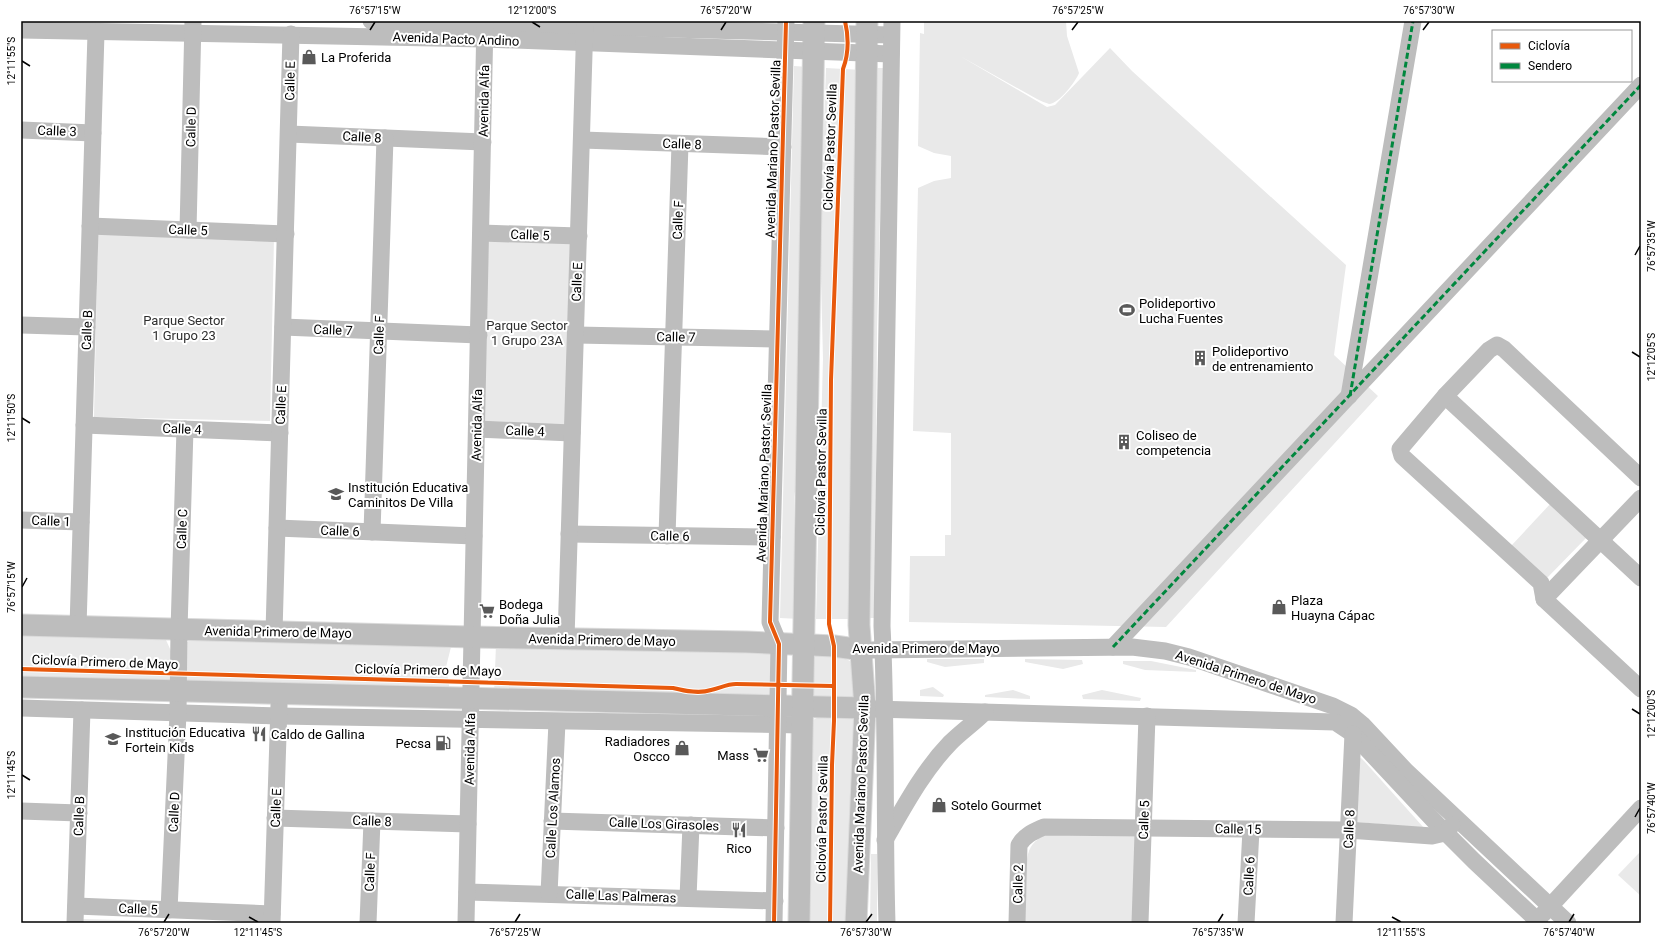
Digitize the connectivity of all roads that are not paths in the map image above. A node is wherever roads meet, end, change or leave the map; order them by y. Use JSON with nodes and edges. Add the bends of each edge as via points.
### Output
{"nodes":[{"id":1,"x":371,"y":21,"type":"edge"},
{"id":2,"x":1413,"y":21,"type":"edge"},
{"id":3,"x":193,"y":26,"type":"edge"},
{"id":4,"x":384,"y":26,"type":"edge"},
{"id":5,"x":786,"y":26,"type":"edge"},
{"id":6,"x":485,"y":28,"type":"edge"},
{"id":7,"x":892,"y":28,"type":"edge"},
{"id":8,"x":21,"y":30,"type":"edge"},
{"id":9,"x":585,"y":30,"type":"edge"},
{"id":10,"x":96,"y":33,"type":"junction"},
{"id":11,"x":291,"y":34,"type":"junction"},
{"id":12,"x":814,"y":35,"type":"edge"},
{"id":13,"x":867,"y":36,"type":"edge"},
{"id":14,"x":785,"y":50,"type":"junction"},
{"id":15,"x":891,"y":54,"type":"junction"},
{"id":16,"x":1641,"y":85,"type":"edge"},
{"id":17,"x":21,"y":130,"type":"edge"},
{"id":18,"x":93,"y":133,"type":"junction"},
{"id":19,"x":288,"y":134,"type":"junction"},
{"id":20,"x":385,"y":138,"type":"junction"},
{"id":21,"x":582,"y":140,"type":"junction"},
{"id":22,"x":483,"y":142,"type":"junction"},
{"id":23,"x":680,"y":144,"type":"junction"},
{"id":24,"x":783,"y":147,"type":"junction"},
{"id":25,"x":90,"y":226,"type":"junction"},
{"id":26,"x":188,"y":230,"type":"junction"},
{"id":27,"x":481,"y":233,"type":"junction"},
{"id":28,"x":286,"y":234,"type":"junction"},
{"id":29,"x":579,"y":236,"type":"junction"},
{"id":30,"x":21,"y":325,"type":"edge"},
{"id":31,"x":87,"y":327,"type":"junction"},
{"id":32,"x":283,"y":327,"type":"junction"},
{"id":33,"x":379,"y":331,"type":"junction"},
{"id":34,"x":479,"y":335,"type":"junction"},
{"id":35,"x":576,"y":336,"type":"junction"},
{"id":36,"x":674,"y":337,"type":"junction"},
{"id":37,"x":777,"y":340,"type":"junction"},
{"id":38,"x":1350,"y":396,"type":"junction"},
{"id":39,"x":1445,"y":396,"type":"junction"},
{"id":40,"x":84,"y":425,"type":"junction"},
{"id":41,"x":185,"y":429,"type":"junction"},
{"id":42,"x":477,"y":429,"type":"junction"},
{"id":43,"x":280,"y":433,"type":"junction"},
{"id":44,"x":572,"y":433,"type":"junction"},
{"id":45,"x":1641,"y":478,"type":"edge"},
{"id":46,"x":1641,"y":498,"type":"edge"},
{"id":47,"x":21,"y":520,"type":"edge"},
{"id":48,"x":81,"y":522,"type":"junction"},
{"id":49,"x":278,"y":528,"type":"junction"},
{"id":50,"x":372,"y":532,"type":"junction"},
{"id":51,"x":569,"y":534,"type":"junction"},
{"id":52,"x":474,"y":536,"type":"junction"},
{"id":53,"x":667,"y":536,"type":"junction"},
{"id":54,"x":772,"y":537,"type":"junction"},
{"id":55,"x":1600,"y":540,"type":"junction"},
{"id":56,"x":1641,"y":578,"type":"edge"},
{"id":57,"x":1544,"y":598,"type":"junction"},
{"id":58,"x":21,"y":625,"type":"edge"},
{"id":59,"x":78,"y":627,"type":"junction"},
{"id":60,"x":179,"y":630,"type":"junction"},
{"id":61,"x":274,"y":632,"type":"junction"},
{"id":62,"x":472,"y":637,"type":"junction"},
{"id":63,"x":566,"y":639,"type":"junction"},
{"id":64,"x":779,"y":644,"type":"junction"},
{"id":65,"x":804,"y":645,"type":"junction"},
{"id":66,"x":1113,"y":647,"type":"junction"},
{"id":67,"x":862,"y":650,"type":"junction"},
{"id":68,"x":883,"y":650,"type":"junction"},
{"id":69,"x":21,"y":687,"type":"edge"},
{"id":70,"x":1641,"y":688,"type":"edge"},
{"id":71,"x":178,"y":691,"type":"junction"},
{"id":72,"x":279,"y":694,"type":"junction"},
{"id":73,"x":471,"y":698,"type":"junction"},
{"id":74,"x":21,"y":708,"type":"edge"},
{"id":75,"x":875,"y":709,"type":"junction"},
{"id":76,"x":82,"y":710,"type":"junction"},
{"id":77,"x":985,"y":712,"type":"junction"},
{"id":78,"x":178,"y":713,"type":"junction"},
{"id":79,"x":779,"y":715,"type":"junction"},
{"id":80,"x":278,"y":716,"type":"junction"},
{"id":81,"x":803,"y":716,"type":"junction"},
{"id":82,"x":1147,"y":716,"type":"junction"},
{"id":83,"x":471,"y":720,"type":"junction"},
{"id":84,"x":557,"y":722,"type":"junction"},
{"id":85,"x":1353,"y":734,"type":"junction"},
{"id":86,"x":1641,"y":808,"type":"edge"},
{"id":87,"x":21,"y":811,"type":"edge"},
{"id":88,"x":79,"y":813,"type":"junction"},
{"id":89,"x":275,"y":818,"type":"junction"},
{"id":90,"x":1457,"y":819,"type":"junction"},
{"id":91,"x":372,"y":821,"type":"junction"},
{"id":92,"x":552,"y":821,"type":"junction"},
{"id":93,"x":468,"y":824,"type":"junction"},
{"id":94,"x":691,"y":825,"type":"junction"},
{"id":95,"x":776,"y":828,"type":"junction"},
{"id":96,"x":1144,"y":828,"type":"junction"},
{"id":97,"x":1251,"y":830,"type":"junction"},
{"id":98,"x":1348,"y":830,"type":"junction"},
{"id":99,"x":1445,"y":833,"type":"junction"},
{"id":100,"x":884,"y":840,"type":"junction"},
{"id":101,"x":1019,"y":846,"type":"joint"},
{"id":102,"x":467,"y":892,"type":"junction"},
{"id":103,"x":549,"y":894,"type":"junction"},
{"id":104,"x":688,"y":898,"type":"junction"},
{"id":105,"x":775,"y":901,"type":"junction"},
{"id":106,"x":1550,"y":906,"type":"junction"},
{"id":107,"x":169,"y":910,"type":"junction"},
{"id":108,"x":76,"y":915,"type":"edge"},
{"id":109,"x":272,"y":918,"type":"edge"},
{"id":110,"x":1543,"y":922,"type":"edge"},
{"id":111,"x":368,"y":923,"type":"edge"},
{"id":112,"x":466,"y":923,"type":"edge"},
{"id":113,"x":774,"y":923,"type":"edge"},
{"id":114,"x":799,"y":923,"type":"edge"},
{"id":115,"x":856,"y":923,"type":"edge"},
{"id":116,"x":887,"y":923,"type":"edge"},
{"id":117,"x":1017,"y":923,"type":"edge"},
{"id":118,"x":1140,"y":923,"type":"edge"},
{"id":119,"x":1246,"y":923,"type":"edge"},
{"id":120,"x":1344,"y":923,"type":"edge"},
{"id":121,"x":1568,"y":923,"type":"edge"}],
"edges":[{"from":1,"to":4,"type":"street","name":"Avenida Pacto Andino"},
{"from":2,"to":38,"type":"street"},
{"from":3,"to":10,"type":"street","name":"Avenida Pacto Andino"},
{"from":3,"to":11,"type":"street","name":"Avenida Pacto Andino"},
{"from":3,"to":26,"type":"street","name":"Calle D"},
{"from":4,"to":6,"type":"street","name":"Avenida Pacto Andino"},
{"from":4,"to":11,"type":"street","name":"Avenida Pacto Andino"},
{"from":5,"to":9,"type":"street","name":"Avenida Pacto Andino"},
{"from":5,"to":12,"type":"street","name":"Avenida Pacto Andino"},
{"from":5,"to":14,"type":"street","name":"Avenida Mariano Pastor Sevilla"},
{"from":6,"to":9,"type":"street","name":"Avenida Pacto Andino"},
{"from":6,"to":22,"type":"street","name":"Avenida Alfa"},
{"from":7,"to":13,"type":"street","name":"Avenida Pacto Andino"},
{"from":7,"to":15,"type":"street","name":"Avenida Mariano Pastor Sevilla"},
{"from":8,"to":10,"type":"street","name":"Avenida Pacto Andino"},
{"from":9,"to":14,"type":"street","name":"Avenida Pacto Andino"},
{"from":9,"to":21,"type":"street","name":"Calle E"},
{"from":10,"to":18,"type":"street","name":"Calle B"},
{"from":11,"to":19,"type":"street","name":"Calle E"},
{"from":12,"to":13,"type":"street","name":"Avenida Pacto Andino"},
{"from":12,"to":14,"type":"street","name":"Avenida Pacto Andino"},
{"from":12,"to":65,"type":"main road"},
{"from":13,"to":15,"type":"street","name":"Avenida Pacto Andino"},
{"from":13,"to":67,"type":"main road","name":"Avenida Mariano Pastor Sevilla","via":[[859,625]]},
{"from":14,"to":24,"type":"street","name":"Avenida Mariano Pastor Sevilla"},
{"from":15,"to":68,"type":"street","name":"Avenida Mariano Pastor Sevilla"},
{"from":16,"to":38,"type":"street"},
{"from":17,"to":18,"type":"street","name":"Calle 3"},
{"from":18,"to":25,"type":"street","name":"Calle B"},
{"from":19,"to":20,"type":"street","name":"Calle 8"},
{"from":19,"to":28,"type":"street","name":"Calle E"},
{"from":20,"to":22,"type":"street","name":"Calle 8"},
{"from":20,"to":33,"type":"street","name":"Calle F"},
{"from":21,"to":23,"type":"street","name":"Calle 8"},
{"from":21,"to":29,"type":"street","name":"Calle E"},
{"from":22,"to":27,"type":"street","name":"Avenida Alfa"},
{"from":23,"to":24,"type":"street","name":"Calle 8"},
{"from":23,"to":36,"type":"street","name":"Calle F"},
{"from":24,"to":37,"type":"street","name":"Avenida Mariano Pastor Sevilla"},
{"from":25,"to":26,"type":"street","name":"Calle 5"},
{"from":25,"to":31,"type":"street","name":"Calle B"},
{"from":26,"to":28,"type":"street","name":"Calle 5"},
{"from":27,"to":29,"type":"street","name":"Calle 5"},
{"from":27,"to":34,"type":"street","name":"Avenida Alfa"},
{"from":28,"to":32,"type":"street","name":"Calle E"},
{"from":29,"to":35,"type":"street","name":"Calle E"},
{"from":30,"to":31,"type":"street"},
{"from":31,"to":40,"type":"street","name":"Calle B"},
{"from":32,"to":33,"type":"street","name":"Calle 7"},
{"from":32,"to":43,"type":"street","name":"Calle E"},
{"from":33,"to":34,"type":"street","name":"Calle 7"},
{"from":33,"to":50,"type":"street","name":"Calle F"},
{"from":34,"to":42,"type":"street","name":"Avenida Alfa"},
{"from":35,"to":36,"type":"street","name":"Calle 7"},
{"from":35,"to":44,"type":"street","name":"Calle E"},
{"from":36,"to":37,"type":"street","name":"Calle 7"},
{"from":36,"to":53,"type":"street","name":"Calle F"},
{"from":37,"to":54,"type":"street","name":"Avenida Mariano Pastor Sevilla"},
{"from":38,"to":66,"type":"street"},
{"from":39,"to":45,"type":"street","via":[[1489,350],[1497,345]]},
{"from":39,"to":55,"type":"street"},
{"from":39,"to":57,"type":"street","via":[[1404,442],[1400,449],[1402,456],[1541,583]]},
{"from":40,"to":41,"type":"street","name":"Calle 4"},
{"from":40,"to":48,"type":"street","name":"Calle B"},
{"from":41,"to":43,"type":"street","name":"Calle 4"},
{"from":41,"to":60,"type":"street","name":"Calle C"},
{"from":42,"to":44,"type":"street","name":"Calle 4"},
{"from":42,"to":52,"type":"street","name":"Avenida Alfa"},
{"from":43,"to":49,"type":"street","name":"Calle E"},
{"from":44,"to":51,"type":"street","name":"Calle E"},
{"from":46,"to":55,"type":"street"},
{"from":47,"to":48,"type":"street","name":"Calle 1"},
{"from":48,"to":59,"type":"street","name":"Calle B"},
{"from":49,"to":50,"type":"street","name":"Calle 6"},
{"from":49,"to":61,"type":"street","name":"Calle E"},
{"from":50,"to":52,"type":"street","name":"Calle 6"},
{"from":51,"to":53,"type":"street","name":"Calle 6"},
{"from":51,"to":63,"type":"street","name":"Calle E"},
{"from":52,"to":62,"type":"street","name":"Avenida Alfa"},
{"from":53,"to":54,"type":"street","name":"Calle 6"},
{"from":54,"to":64,"type":"street","name":"Avenida Mariano Pastor Sevilla","via":[[770,622]]},
{"from":55,"to":56,"type":"street"},
{"from":55,"to":57,"type":"street"},
{"from":57,"to":70,"type":"street"},
{"from":58,"to":59,"type":"main road","name":"Avenida Primero de Mayo"},
{"from":59,"to":60,"type":"main road","name":"Avenida Primero de Mayo"},
{"from":60,"to":61,"type":"main road","name":"Avenida Primero de Mayo"},
{"from":60,"to":71,"type":"street","name":"Calle C"},
{"from":61,"to":62,"type":"main road","name":"Avenida Primero de Mayo"},
{"from":62,"to":63,"type":"main road","name":"Avenida Primero de Mayo"},
{"from":62,"to":73,"type":"street","name":"Avenida Alfa"},
{"from":63,"to":64,"type":"main road","name":"Avenida Primero de Mayo"},
{"from":64,"to":65,"type":"main road","name":"Avenida Primero de Mayo"},
{"from":64,"to":79,"type":"street","name":"Avenida Mariano Pastor Sevilla"},
{"from":65,"to":67,"type":"main road","name":"Avenida Primero de Mayo"},
{"from":65,"to":81,"type":"main road"},
{"from":66,"to":68,"type":"street","name":"Avenida Primero de Mayo"},
{"from":66,"to":90,"type":"street","name":"Avenida Primero de Mayo","via":[[1165,651],[1189,657],[1334,706],[1352,715]]},
{"from":67,"to":68,"type":"street","name":"Avenida Primero de Mayo"},
{"from":67,"to":75,"type":"main road","name":"Avenida Mariano Pastor Sevilla"},
{"from":68,"to":75,"type":"street","name":"Avenida Mariano Pastor Sevilla"},
{"from":69,"to":71,"type":"main road","name":"Avenida Primero de Mayo"},
{"from":71,"to":72,"type":"main road","name":"Avenida Primero de Mayo"},
{"from":71,"to":78,"type":"street","name":"Calle D"},
{"from":72,"to":73,"type":"main road","name":"Avenida Primero de Mayo"},
{"from":72,"to":80,"type":"street","name":"Calle E"},
{"from":73,"to":79,"type":"main road","name":"Avenida Primero de Mayo"},
{"from":73,"to":83,"type":"street","name":"Avenida Alfa"},
{"from":74,"to":76,"type":"street","name":"Avenida Primero de Mayo"},
{"from":75,"to":77,"type":"street","name":"Avenida Primero de Mayo"},
{"from":75,"to":81,"type":"main road","name":"Avenida Primero de Mayo"},
{"from":75,"to":100,"type":"street","name":"Avenida Mariano Pastor Sevilla"},
{"from":75,"to":115,"type":"main road","name":"Avenida Mariano Pastor Sevilla"},
{"from":76,"to":78,"type":"street","name":"Avenida Primero de Mayo"},
{"from":76,"to":88,"type":"street","name":"Calle B"},
{"from":77,"to":82,"type":"street","name":"Avenida Primero de Mayo"},
{"from":77,"to":100,"type":"street","via":[[938,756]]},
{"from":78,"to":80,"type":"street","name":"Avenida Primero de Mayo"},
{"from":78,"to":107,"type":"street","name":"Calle D"},
{"from":79,"to":81,"type":"main road","name":"Avenida Primero de Mayo"},
{"from":79,"to":84,"type":"street","name":"Avenida Primero de Mayo"},
{"from":79,"to":95,"type":"street","name":"Avenida Mariano Pastor Sevilla"},
{"from":80,"to":83,"type":"street","name":"Avenida Primero de Mayo"},
{"from":80,"to":89,"type":"street","name":"Calle E"},
{"from":81,"to":114,"type":"main road"},
{"from":82,"to":85,"type":"street","name":"Avenida Primero de Mayo","via":[[1335,722]]},
{"from":82,"to":96,"type":"street","name":"Calle 5"},
{"from":83,"to":84,"type":"street","name":"Avenida Primero de Mayo"},
{"from":83,"to":93,"type":"street","name":"Avenida Alfa"},
{"from":84,"to":92,"type":"street","name":"Calle Los Alamos"},
{"from":85,"to":98,"type":"street","name":"Calle 8"},
{"from":85,"to":99,"type":"street","name":"Avenida Primero de Mayo"},
{"from":86,"to":106,"type":"street"},
{"from":87,"to":88,"type":"street"},
{"from":88,"to":108,"type":"street","name":"Calle B"},
{"from":89,"to":91,"type":"street","name":"Calle 8"},
{"from":89,"to":109,"type":"street","name":"Calle E"},
{"from":90,"to":99,"type":"street"},
{"from":90,"to":106,"type":"street","name":"Avenida Primero de Mayo"},
{"from":91,"to":93,"type":"street","name":"Calle 8"},
{"from":91,"to":111,"type":"street","name":"Calle F"},
{"from":92,"to":94,"type":"street","name":"Calle Los Girasoles"},
{"from":92,"to":103,"type":"street","name":"Calle Los Alamos"},
{"from":93,"to":102,"type":"street","name":"Avenida Alfa"},
{"from":94,"to":95,"type":"street","name":"Calle Los Girasoles"},
{"from":94,"to":104,"type":"street"},
{"from":95,"to":105,"type":"street","name":"Avenida Mariano Pastor Sevilla"},
{"from":96,"to":97,"type":"street","name":"Calle 15"},
{"from":96,"to":101,"type":"street","name":"Calle 15","via":[[1044,827],[1031,832]]},
{"from":96,"to":118,"type":"street","name":"Calle 5"},
{"from":97,"to":98,"type":"street","name":"Calle 15"},
{"from":97,"to":119,"type":"street","name":"Calle 6"},
{"from":98,"to":99,"type":"street","name":"Calle 15","via":[[1432,836]]},
{"from":98,"to":120,"type":"street","name":"Calle 8"},
{"from":99,"to":110,"type":"street","name":"Avenida Primero de Mayo"},
{"from":100,"to":116,"type":"street","name":"Avenida Mariano Pastor Sevilla"},
{"from":101,"to":117,"type":"street","name":"Calle 2"},
{"from":102,"to":103,"type":"street","name":"Calle Las Palmeras"},
{"from":102,"to":112,"type":"street","name":"Avenida Alfa"},
{"from":103,"to":104,"type":"street","name":"Calle Las Palmeras"},
{"from":104,"to":105,"type":"street","name":"Calle Las Palmeras"},
{"from":105,"to":113,"type":"street","name":"Avenida Mariano Pastor Sevilla"},
{"from":106,"to":110,"type":"street"},
{"from":106,"to":121,"type":"street","name":"Avenida Primero de Mayo"},
{"from":107,"to":108,"type":"street","name":"Calle 5"},
{"from":107,"to":109,"type":"street","name":"Calle 5"}]}
